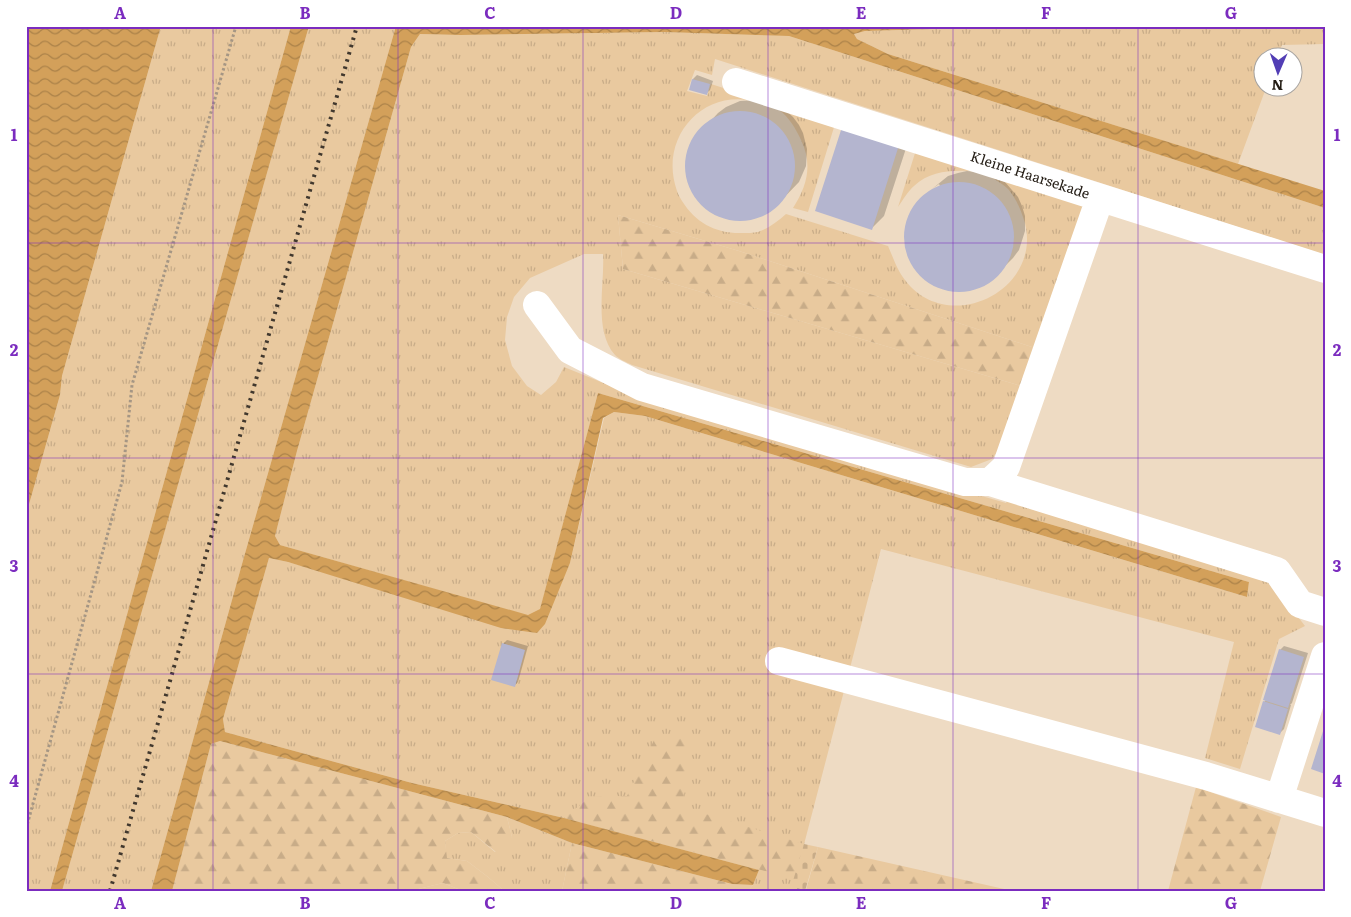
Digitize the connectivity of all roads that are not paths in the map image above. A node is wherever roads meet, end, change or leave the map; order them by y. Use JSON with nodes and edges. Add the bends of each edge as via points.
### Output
{"nodes":[{"id":1,"x":736,"y":82,"type":"dead end"},
{"id":2,"x":1100,"y":198,"type":"junction"},
{"id":3,"x":1325,"y":269,"type":"edge"},
{"id":4,"x":537,"y":305,"type":"dead end"},
{"id":5,"x":990,"y":482,"type":"junction"},
{"id":6,"x":1325,"y":612,"type":"edge"},
{"id":7,"x":1325,"y":656,"type":"edge"},
{"id":8,"x":779,"y":660,"type":"dead end"},
{"id":9,"x":1279,"y":799,"type":"junction"},
{"id":10,"x":1325,"y":813,"type":"edge"}],
"edges":[{"from":1,"to":2,"type":"lane","name":"Kleine Haarsekade"},
{"from":2,"to":3,"type":"lane","name":"Kleine Haarsekade"},
{"from":2,"to":5,"type":"lane","via":[[1006,467]]},
{"from":4,"to":5,"type":"lane","via":[[570,350],[642,386],[964,482]]},
{"from":5,"to":6,"type":"lane","via":[[1277,571],[1300,604]]},
{"from":7,"to":9,"type":"lane"},
{"from":8,"to":9,"type":"lane","via":[[1206,776]]},
{"from":9,"to":10,"type":"lane"}]}
